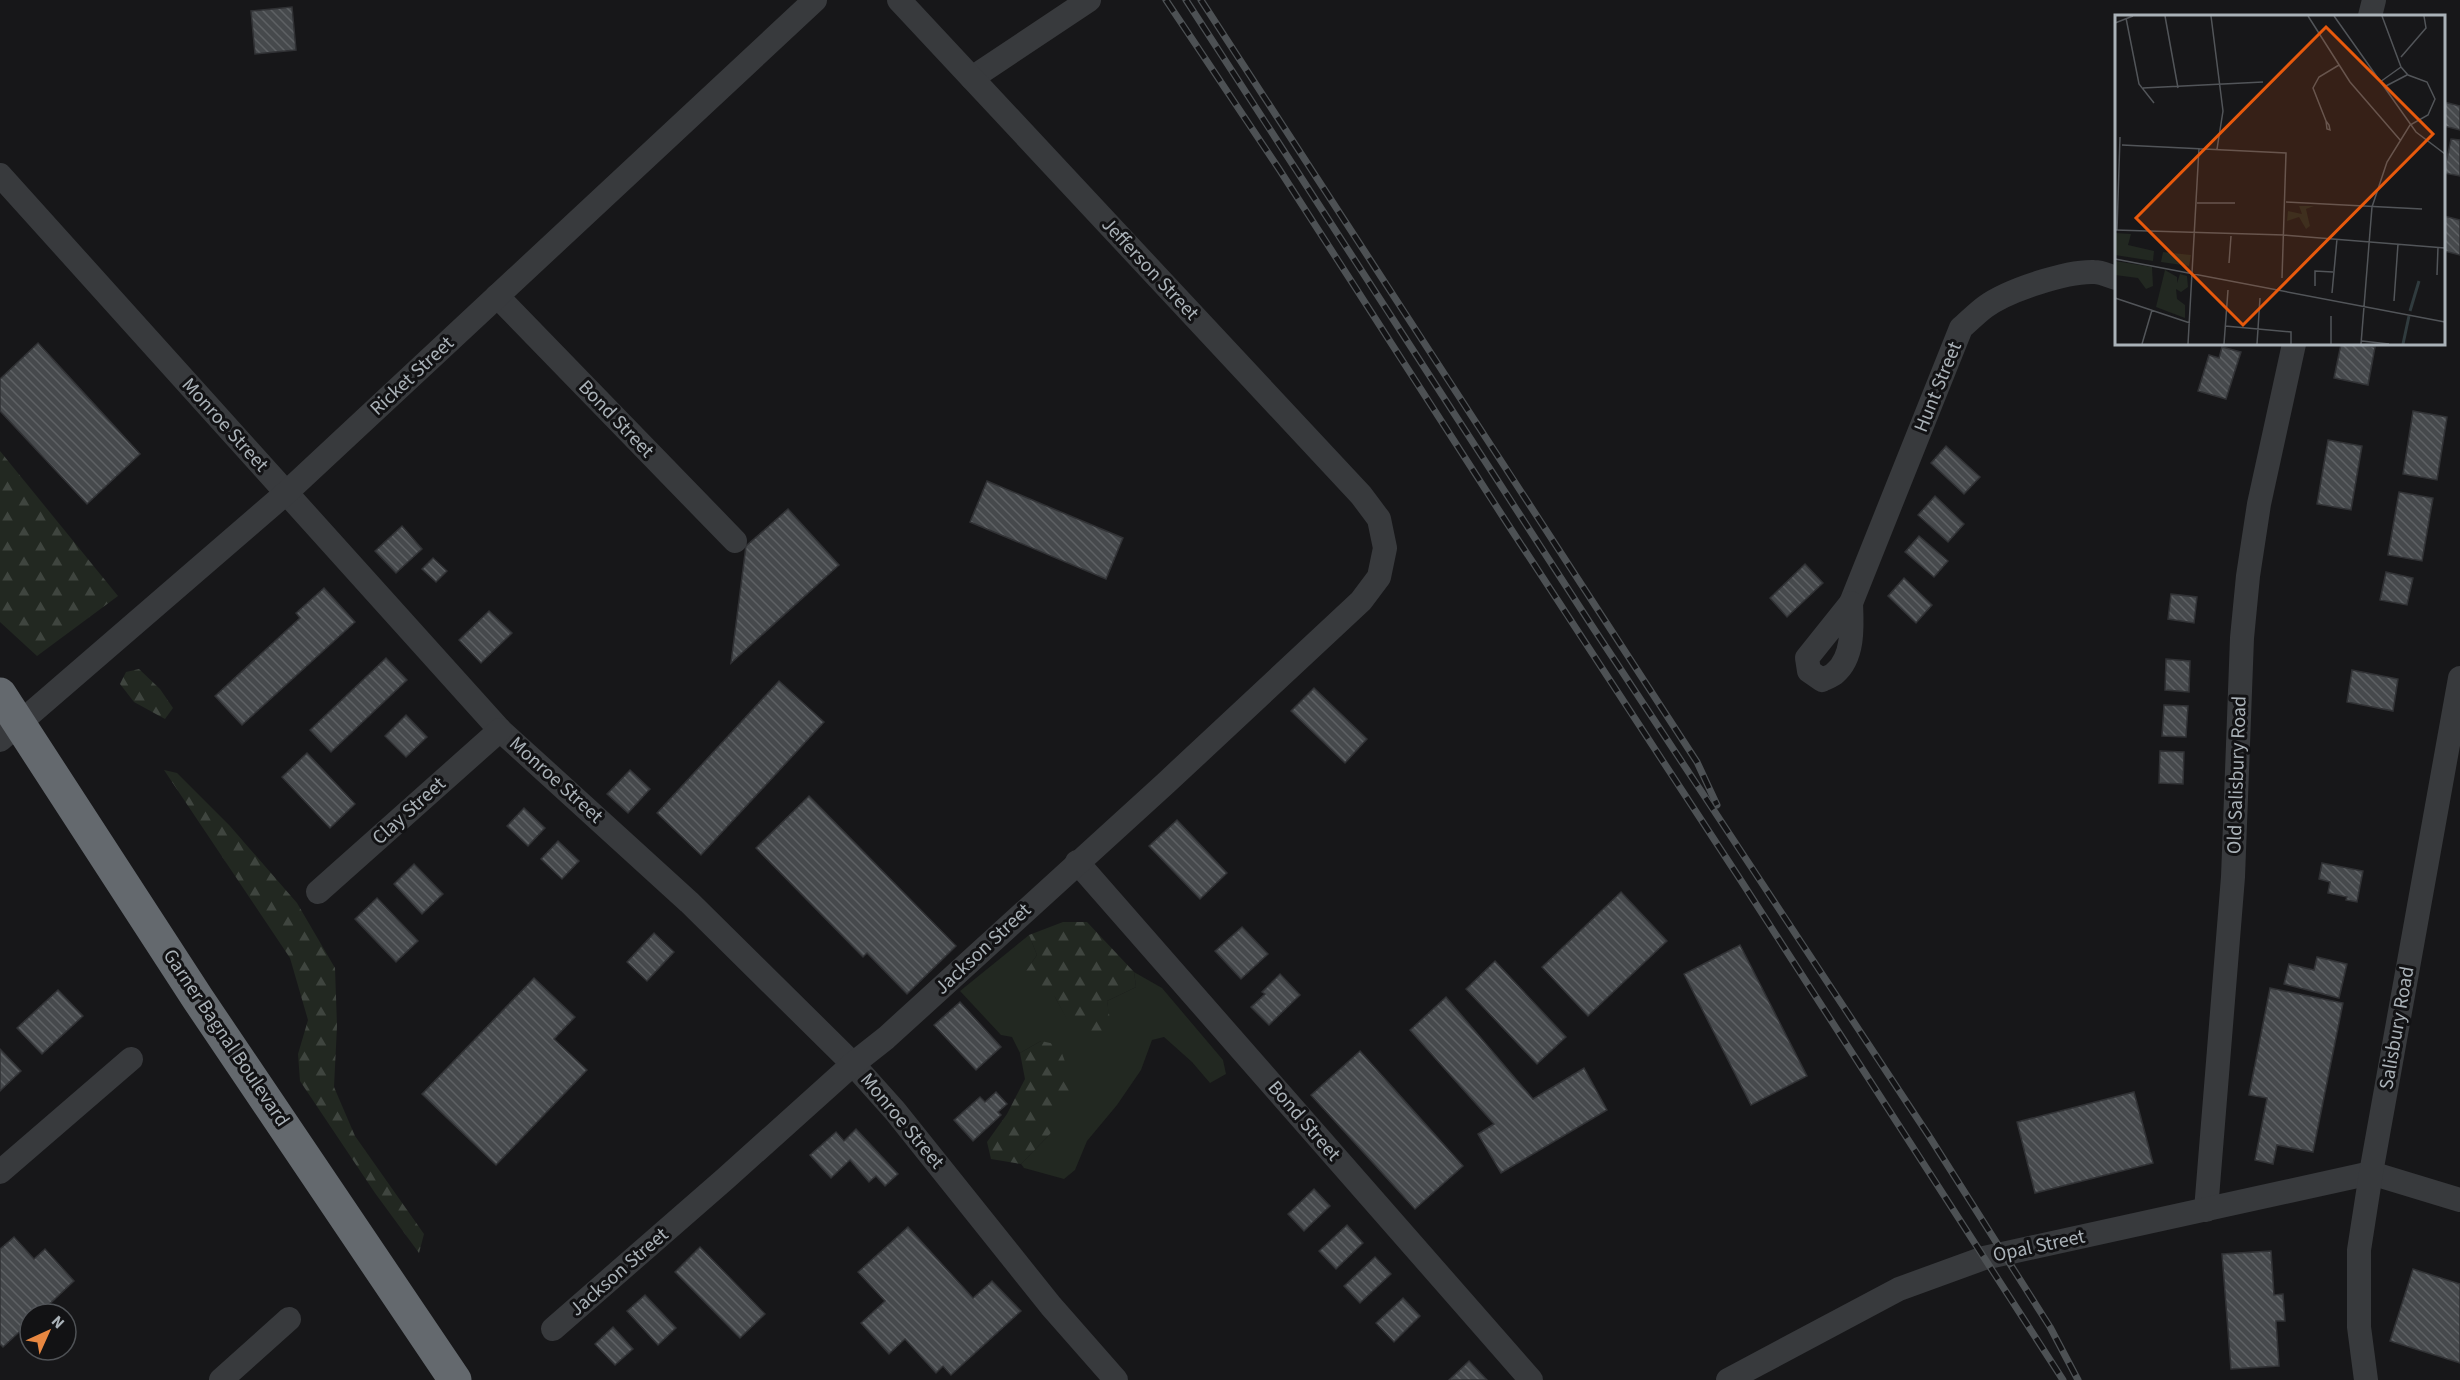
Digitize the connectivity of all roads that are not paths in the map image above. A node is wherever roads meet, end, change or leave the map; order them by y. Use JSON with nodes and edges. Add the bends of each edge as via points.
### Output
{"nodes":[{"id":1,"x":815,"y":0,"type":"edge"},
{"id":2,"x":899,"y":0,"type":"edge"},
{"id":3,"x":1089,"y":0,"type":"edge"},
{"id":4,"x":2374,"y":0,"type":"edge"},
{"id":5,"x":2370,"y":15,"type":"edge"},
{"id":6,"x":972,"y":78,"type":"junction"},
{"id":7,"x":0,"y":176,"type":"edge"},
{"id":8,"x":2115,"y":278,"type":"edge"},
{"id":9,"x":497,"y":296,"type":"junction"},
{"id":10,"x":2294,"y":345,"type":"edge"},
{"id":11,"x":286,"y":493,"type":"junction"},
{"id":12,"x":735,"y":541,"type":"dead end"},
{"id":13,"x":1385,"y":548,"type":"joint"},
{"id":14,"x":1851,"y":603,"type":"dead end"},
{"id":15,"x":2459,"y":690,"type":"edge"},
{"id":16,"x":0,"y":694,"type":"edge"},
{"id":17,"x":500,"y":730,"type":"junction"},
{"id":18,"x":10,"y":732,"type":"edge"},
{"id":19,"x":2453,"y":749,"type":"edge"},
{"id":20,"x":1077,"y":862,"type":"junction"},
{"id":21,"x":318,"y":892,"type":"dead end"},
{"id":22,"x":131,"y":1059,"type":"dead end"},
{"id":23,"x":853,"y":1064,"type":"junction"},
{"id":24,"x":0,"y":1172,"type":"edge"},
{"id":25,"x":2371,"y":1173,"type":"junction"},
{"id":26,"x":2460,"y":1200,"type":"edge"},
{"id":27,"x":2206,"y":1210,"type":"junction"},
{"id":28,"x":289,"y":1319,"type":"dead end"},
{"id":29,"x":554,"y":1329,"type":"dead end"},
{"id":30,"x":221,"y":1380,"type":"edge"},
{"id":31,"x":455,"y":1380,"type":"edge"},
{"id":32,"x":1116,"y":1380,"type":"edge"},
{"id":33,"x":1531,"y":1380,"type":"edge"},
{"id":34,"x":1728,"y":1380,"type":"edge"},
{"id":35,"x":2366,"y":1380,"type":"edge"}],
"edges":[{"from":1,"to":9,"type":"street","name":"Ricket Street"},
{"from":2,"to":6,"type":"street","name":"Jefferson Street"},
{"from":3,"to":6,"type":"street"},
{"from":4,"to":5,"type":"street"},
{"from":6,"to":13,"type":"street","name":"Jefferson Street","via":[[1361,495],[1379,519]]},
{"from":7,"to":11,"type":"street","name":"Monroe Street"},
{"from":8,"to":14,"type":"street","name":"Hunt Street","via":[[2097,272],[2070,273],[2010,294],[1987,306],[1961,328]]},
{"from":9,"to":11,"type":"street","name":"Ricket Street"},
{"from":9,"to":12,"type":"street","name":"Bond Street"},
{"from":10,"to":27,"type":"street","name":"Old Salisbury Road","via":[[2259,504],[2248,576],[2233,878]]},
{"from":11,"to":17,"type":"street","name":"Monroe Street"},
{"from":11,"to":18,"type":"street","name":"Ricket Street"},
{"from":13,"to":20,"type":"street","name":"Jackson Street","via":[[1379,577],[1361,601]]},
{"from":15,"to":19,"type":"street","name":"Salisbury Road"},
{"from":16,"to":18,"type":"highway","name":"Garner Bagnal Boulevard"},
{"from":17,"to":21,"type":"street","name":"Clay Street"},
{"from":17,"to":23,"type":"street","name":"Monroe Street","via":[[689,902]]},
{"from":18,"to":31,"type":"highway","name":"Garner Bagnal Boulevard","via":[[198,999]]},
{"from":19,"to":25,"type":"street","name":"Salisbury Road"},
{"from":20,"to":23,"type":"street","name":"Jackson Street"},
{"from":20,"to":33,"type":"street","name":"Bond Street"},
{"from":22,"to":24,"type":"street"},
{"from":23,"to":29,"type":"street","name":"Jackson Street"},
{"from":23,"to":32,"type":"street","name":"Monroe Street"},
{"from":25,"to":26,"type":"street"},
{"from":25,"to":27,"type":"street","name":"Opal Street"},
{"from":25,"to":35,"type":"street","name":"Salisbury Road","via":[[2359,1250],[2358,1327]]},
{"from":27,"to":34,"type":"street","name":"Opal Street","via":[[1984,1258],[1899,1289]]},
{"from":28,"to":30,"type":"street"}]}
